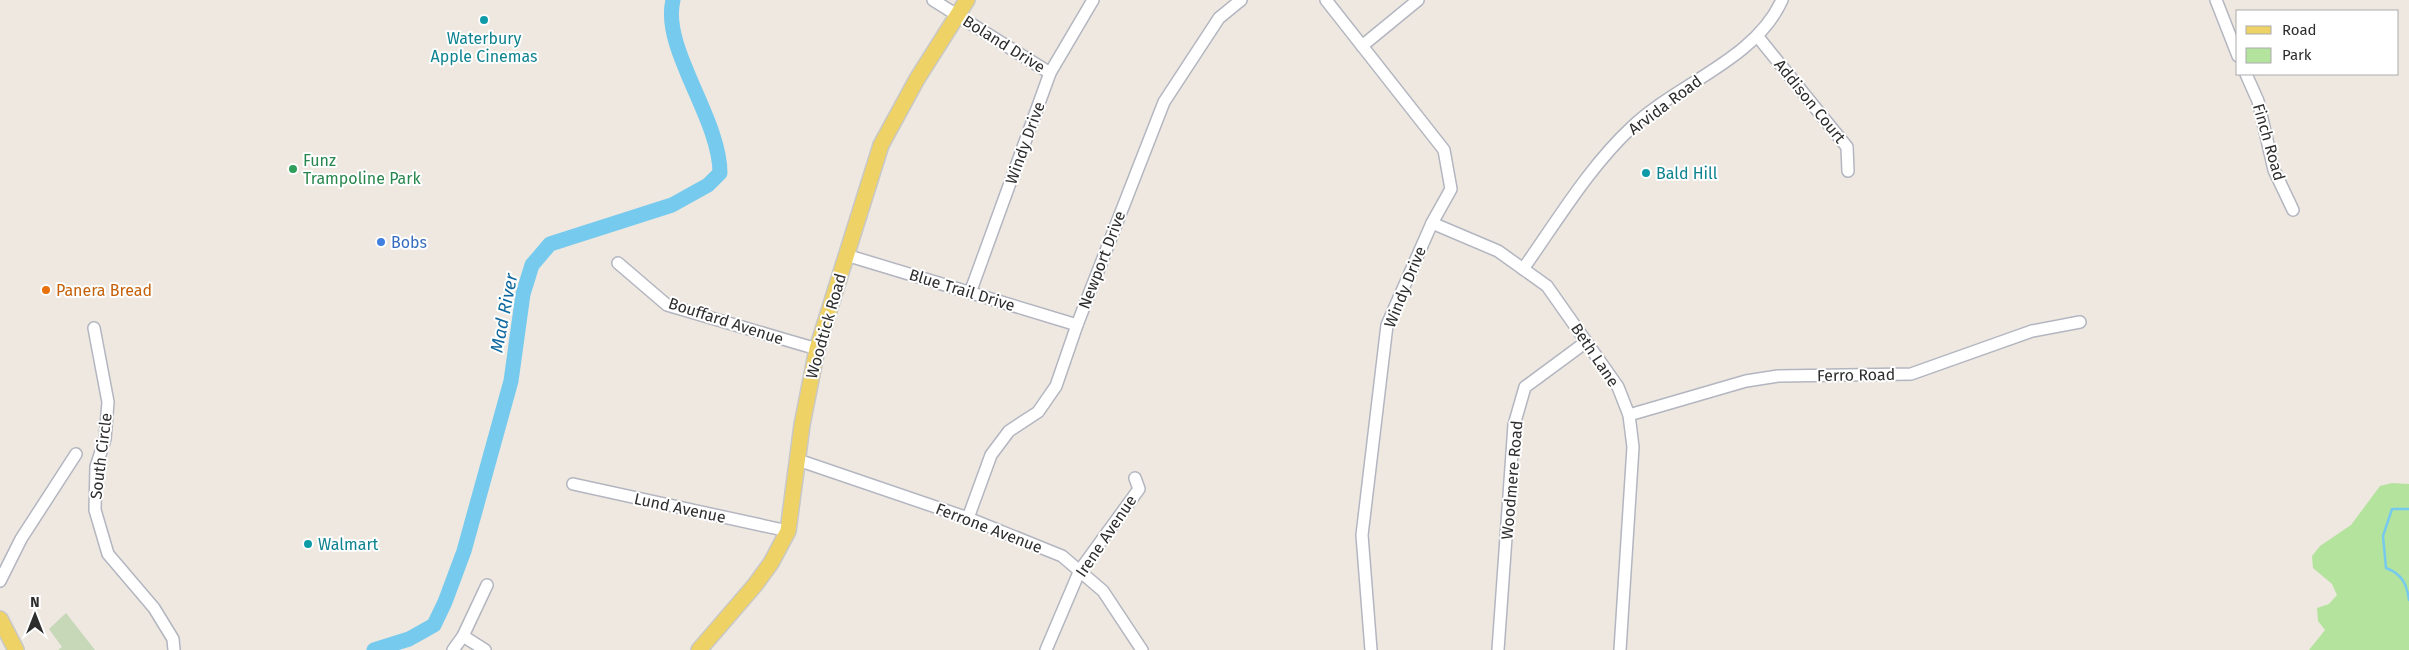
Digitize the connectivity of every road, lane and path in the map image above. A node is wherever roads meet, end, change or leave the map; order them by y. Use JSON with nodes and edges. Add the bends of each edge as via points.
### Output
{"nodes":[{"id":1,"x":933,"y":0,"type":"edge"},
{"id":2,"x":967,"y":0,"type":"edge"},
{"id":3,"x":1093,"y":0,"type":"edge"},
{"id":4,"x":1241,"y":0,"type":"edge"},
{"id":5,"x":1326,"y":0,"type":"edge"},
{"id":6,"x":1418,"y":0,"type":"edge"},
{"id":7,"x":1782,"y":0,"type":"edge"},
{"id":8,"x":2216,"y":0,"type":"edge"},
{"id":9,"x":958,"y":15,"type":"junction"},
{"id":10,"x":1758,"y":37,"type":"junction"},
{"id":11,"x":1362,"y":46,"type":"junction"},
{"id":12,"x":2236,"y":51,"type":"edge"},
{"id":13,"x":1050,"y":73,"type":"junction"},
{"id":14,"x":2246,"y":75,"type":"edge"},
{"id":15,"x":1848,"y":171,"type":"dead end"},
{"id":16,"x":2293,"y":210,"type":"dead end"},
{"id":17,"x":1432,"y":223,"type":"junction"},
{"id":18,"x":846,"y":255,"type":"junction"},
{"id":19,"x":618,"y":263,"type":"dead end"},
{"id":20,"x":1522,"y":269,"type":"junction"},
{"id":21,"x":970,"y":293,"type":"junction"},
{"id":22,"x":2080,"y":322,"type":"dead end"},
{"id":23,"x":1077,"y":325,"type":"junction"},
{"id":24,"x":94,"y":328,"type":"dead end"},
{"id":25,"x":1586,"y":342,"type":"junction"},
{"id":26,"x":817,"y":349,"type":"junction"},
{"id":27,"x":1629,"y":415,"type":"junction"},
{"id":28,"x":76,"y":454,"type":"dead end"},
{"id":29,"x":798,"y":460,"type":"junction"},
{"id":30,"x":1134,"y":478,"type":"dead end"},
{"id":31,"x":573,"y":484,"type":"dead end"},
{"id":32,"x":968,"y":518,"type":"junction"},
{"id":33,"x":788,"y":532,"type":"junction"},
{"id":34,"x":1080,"y":570,"type":"junction"},
{"id":35,"x":0,"y":581,"type":"edge"},
{"id":36,"x":487,"y":586,"type":"dead end"},
{"id":37,"x":0,"y":619,"type":"edge"},
{"id":38,"x":463,"y":636,"type":"junction"},
{"id":39,"x":16,"y":650,"type":"edge"},
{"id":40,"x":174,"y":650,"type":"edge"},
{"id":41,"x":453,"y":650,"type":"edge"},
{"id":42,"x":485,"y":650,"type":"edge"},
{"id":43,"x":700,"y":650,"type":"edge"},
{"id":44,"x":1046,"y":650,"type":"edge"},
{"id":45,"x":1142,"y":650,"type":"edge"},
{"id":46,"x":1371,"y":650,"type":"edge"},
{"id":47,"x":1498,"y":650,"type":"edge"},
{"id":48,"x":1620,"y":650,"type":"edge"}],
"edges":[{"from":1,"to":9,"type":"street","name":"Boland Drive"},
{"from":2,"to":9,"type":"main road","name":"Woodtick Road"},
{"from":3,"to":13,"type":"street","name":"Windy Drive"},
{"from":4,"to":23,"type":"street","name":"Newport Drive","via":[[1219,18],[1164,102]]},
{"from":5,"to":11,"type":"street","name":"Windy Drive"},
{"from":6,"to":11,"type":"street"},
{"from":7,"to":10,"type":"street","name":"Arvida Road"},
{"from":8,"to":12,"type":"street"},
{"from":9,"to":13,"type":"street","name":"Boland Drive"},
{"from":9,"to":18,"type":"main road","name":"Woodtick Road","via":[[917,79],[882,145]]},
{"from":10,"to":15,"type":"street","name":"Addison Court","via":[[1847,147]]},
{"from":10,"to":20,"type":"street","name":"Arvida Road","via":[[1633,126],[1596,166]]},
{"from":11,"to":17,"type":"street","name":"Windy Drive","via":[[1444,150],[1452,189]]},
{"from":13,"to":21,"type":"street","name":"Windy Drive"},
{"from":14,"to":16,"type":"street","name":"Finch Road","via":[[2258,101],[2274,170]]},
{"from":17,"to":20,"type":"street","name":"Beth Lane","via":[[1498,251]]},
{"from":17,"to":46,"type":"street","name":"Windy Drive","via":[[1387,325],[1362,535]]},
{"from":18,"to":21,"type":"street","name":"Blue Trail Drive"},
{"from":18,"to":26,"type":"main road","name":"Woodtick Road"},
{"from":19,"to":26,"type":"street","name":"Bouffard Avenue","via":[[667,306]]},
{"from":20,"to":25,"type":"street","name":"Beth Lane","via":[[1547,286]]},
{"from":21,"to":23,"type":"street","name":"Blue Trail Drive"},
{"from":22,"to":27,"type":"street","name":"Ferro Road","via":[[2032,331],[1911,374],[1778,376],[1746,381]]},
{"from":23,"to":32,"type":"street","name":"Newport Drive","via":[[1056,386],[1038,412],[1009,431],[991,455]]},
{"from":24,"to":40,"type":"street","name":"South Circle","via":[[108,402],[105,439],[96,467],[94,510],[108,554],[154,608],[173,639]]},
{"from":25,"to":27,"type":"street","name":"Beth Lane","via":[[1618,387]]},
{"from":25,"to":47,"type":"street","name":"Woodmere Road","via":[[1525,387],[1514,425]]},
{"from":26,"to":29,"type":"main road","name":"Woodtick Road"},
{"from":27,"to":48,"type":"street","name":"Beth Lane","via":[[1633,447]]},
{"from":28,"to":35,"type":"street","via":[[21,539]]},
{"from":29,"to":32,"type":"street","name":"Ferrone Avenue"},
{"from":29,"to":33,"type":"main road","name":"Woodtick Road"},
{"from":30,"to":34,"type":"street","name":"Irene Avenue","via":[[1139,489]]},
{"from":31,"to":33,"type":"street","name":"Lund Avenue"},
{"from":32,"to":34,"type":"street","name":"Ferrone Avenue","via":[[1062,556]]},
{"from":33,"to":43,"type":"main road","name":"Woodtick Road","via":[[755,586]]},
{"from":34,"to":44,"type":"street","name":"Irene Avenue"},
{"from":34,"to":45,"type":"street","name":"Ferrone Avenue","via":[[1103,591]]},
{"from":36,"to":38,"type":"street"},
{"from":37,"to":39,"type":"main road"},
{"from":38,"to":41,"type":"street"},
{"from":38,"to":42,"type":"street"}]}
